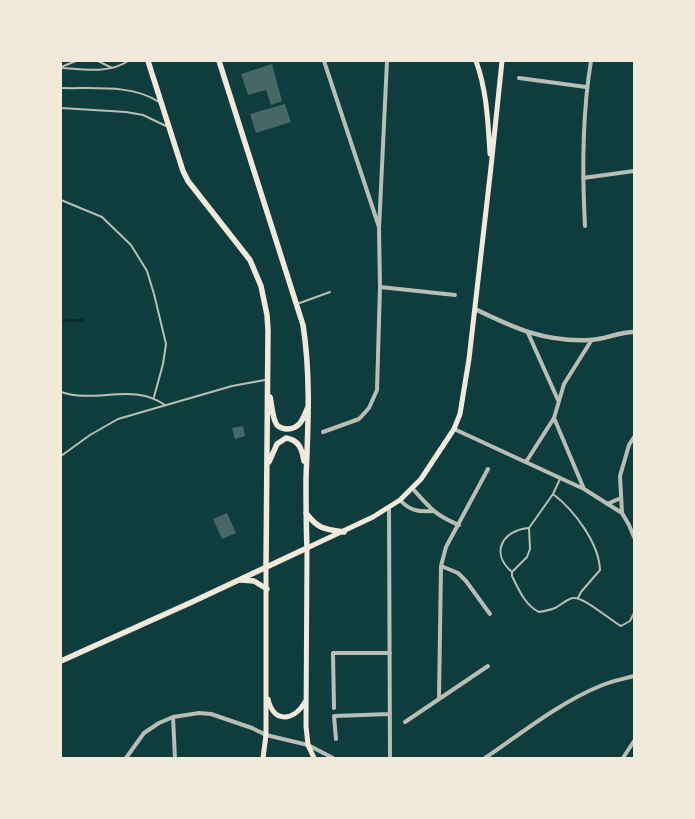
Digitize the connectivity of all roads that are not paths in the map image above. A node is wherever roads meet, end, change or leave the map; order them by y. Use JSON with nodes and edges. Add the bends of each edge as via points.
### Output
{"nodes":[{"id":1,"x":76,"y":61,"type":"edge"},
{"id":2,"x":98,"y":61,"type":"edge"},
{"id":3,"x":128,"y":61,"type":"edge"},
{"id":4,"x":148,"y":61,"type":"edge"},
{"id":5,"x":219,"y":61,"type":"edge"},
{"id":6,"x":324,"y":61,"type":"edge"},
{"id":7,"x":387,"y":61,"type":"edge"},
{"id":8,"x":476,"y":61,"type":"edge"},
{"id":9,"x":502,"y":61,"type":"edge"},
{"id":10,"x":591,"y":61,"type":"edge"},
{"id":11,"x":61,"y":67,"type":"edge"},
{"id":12,"x":114,"y":68,"type":"junction"},
{"id":13,"x":519,"y":78,"type":"dead end"},
{"id":14,"x":586,"y":87,"type":"junction"},
{"id":15,"x":61,"y":88,"type":"edge"},
{"id":16,"x":162,"y":104,"type":"junction"},
{"id":17,"x":61,"y":108,"type":"edge"},
{"id":18,"x":168,"y":127,"type":"junction"},
{"id":19,"x":491,"y":168,"type":"junction"},
{"id":20,"x":634,"y":171,"type":"edge"},
{"id":21,"x":583,"y":178,"type":"junction"},
{"id":22,"x":61,"y":200,"type":"edge"},
{"id":23,"x":585,"y":226,"type":"dead end"},
{"id":24,"x":379,"y":229,"type":"junction"},
{"id":25,"x":380,"y":287,"type":"junction"},
{"id":26,"x":330,"y":292,"type":"dead end"},
{"id":27,"x":455,"y":296,"type":"dead end"},
{"id":28,"x":297,"y":304,"type":"junction"},
{"id":29,"x":475,"y":309,"type":"junction"},
{"id":30,"x":633,"y":331,"type":"edge"},
{"id":31,"x":528,"y":333,"type":"junction"},
{"id":32,"x":590,"y":340,"type":"junction"},
{"id":33,"x":268,"y":381,"type":"junction"},
{"id":34,"x":61,"y":392,"type":"edge"},
{"id":35,"x":154,"y":397,"type":"junction"},
{"id":36,"x":558,"y":400,"type":"junction"},
{"id":37,"x":165,"y":404,"type":"junction"},
{"id":38,"x":309,"y":406,"type":"junction"},
{"id":39,"x":554,"y":418,"type":"junction"},
{"id":40,"x":454,"y":429,"type":"junction"},
{"id":41,"x":323,"y":432,"type":"dead end"},
{"id":42,"x":634,"y":437,"type":"edge"},
{"id":43,"x":61,"y":456,"type":"edge"},
{"id":44,"x":526,"y":462,"type":"junction"},
{"id":45,"x":488,"y":469,"type":"dead end"},
{"id":46,"x":267,"y":470,"type":"junction"},
{"id":47,"x":560,"y":478,"type":"junction"},
{"id":48,"x":306,"y":480,"type":"junction"},
{"id":49,"x":413,"y":489,"type":"junction"},
{"id":50,"x":584,"y":489,"type":"junction"},
{"id":51,"x":554,"y":494,"type":"junction"},
{"id":52,"x":621,"y":498,"type":"junction"},
{"id":53,"x":400,"y":500,"type":"junction"},
{"id":54,"x":607,"y":504,"type":"junction"},
{"id":55,"x":389,"y":508,"type":"junction"},
{"id":56,"x":433,"y":512,"type":"junction"},
{"id":57,"x":306,"y":513,"type":"junction"},
{"id":58,"x":622,"y":513,"type":"junction"},
{"id":59,"x":460,"y":525,"type":"junction"},
{"id":60,"x":529,"y":528,"type":"junction"},
{"id":61,"x":344,"y":532,"type":"junction"},
{"id":62,"x":634,"y":536,"type":"edge"},
{"id":63,"x":307,"y":548,"type":"junction"},
{"id":64,"x":441,"y":566,"type":"junction"},
{"id":65,"x":266,"y":567,"type":"junction"},
{"id":66,"x":512,"y":572,"type":"junction"},
{"id":67,"x":239,"y":580,"type":"junction"},
{"id":68,"x":267,"y":589,"type":"junction"},
{"id":69,"x":578,"y":598,"type":"junction"},
{"id":70,"x":634,"y":613,"type":"edge"},
{"id":71,"x":490,"y":614,"type":"dead end"},
{"id":72,"x":390,"y":653,"type":"junction"},
{"id":73,"x":61,"y":661,"type":"edge"},
{"id":74,"x":488,"y":666,"type":"dead end"},
{"id":75,"x":634,"y":676,"type":"edge"},
{"id":76,"x":266,"y":692,"type":"junction"},
{"id":77,"x":439,"y":698,"type":"junction"},
{"id":78,"x":305,"y":702,"type":"junction"},
{"id":79,"x":334,"y":708,"type":"dead end"},
{"id":80,"x":390,"y":714,"type":"junction"},
{"id":81,"x":173,"y":717,"type":"junction"},
{"id":82,"x":405,"y":722,"type":"dead end"},
{"id":83,"x":266,"y":735,"type":"junction"},
{"id":84,"x":336,"y":739,"type":"dead end"},
{"id":85,"x":634,"y":741,"type":"edge"},
{"id":86,"x":308,"y":745,"type":"junction"},
{"id":87,"x":494,"y":752,"type":"junction"},
{"id":88,"x":126,"y":758,"type":"edge"},
{"id":89,"x":175,"y":758,"type":"edge"},
{"id":90,"x":263,"y":758,"type":"edge"},
{"id":91,"x":314,"y":758,"type":"edge"},
{"id":92,"x":333,"y":758,"type":"edge"},
{"id":93,"x":390,"y":758,"type":"edge"},
{"id":94,"x":486,"y":758,"type":"edge"},
{"id":95,"x":499,"y":758,"type":"edge"},
{"id":96,"x":623,"y":758,"type":"edge"}],
"edges":[{"from":1,"to":11,"type":"lane"},
{"from":2,"to":12,"type":"lane"},
{"from":3,"to":12,"type":"lane"},
{"from":4,"to":16,"type":"main road"},
{"from":5,"to":28,"type":"main road"},
{"from":6,"to":24,"type":"street"},
{"from":7,"to":24,"type":"street"},
{"from":8,"to":19,"type":"main road","via":[[486,109]]},
{"from":9,"to":19,"type":"main road"},
{"from":10,"to":14,"type":"street"},
{"from":11,"to":12,"type":"lane"},
{"from":13,"to":14,"type":"street"},
{"from":14,"to":21,"type":"street"},
{"from":15,"to":16,"type":"lane","via":[[143,93]]},
{"from":16,"to":18,"type":"main road"},
{"from":17,"to":18,"type":"lane","via":[[126,112]]},
{"from":18,"to":33,"type":"main road","via":[[188,181],[245,251],[258,278],[267,315]]},
{"from":19,"to":29,"type":"main road"},
{"from":20,"to":21,"type":"street"},
{"from":21,"to":23,"type":"street"},
{"from":22,"to":35,"type":"lane","via":[[102,217],[131,245],[147,271],[166,344]]},
{"from":24,"to":25,"type":"street"},
{"from":25,"to":27,"type":"street"},
{"from":25,"to":41,"type":"street","via":[[377,390],[369,408],[359,419]]},
{"from":26,"to":28,"type":"lane"},
{"from":28,"to":38,"type":"main road","via":[[308,354]]},
{"from":29,"to":31,"type":"street"},
{"from":29,"to":40,"type":"main road","via":[[460,414]]},
{"from":30,"to":32,"type":"street"},
{"from":31,"to":32,"type":"street"},
{"from":31,"to":36,"type":"street"},
{"from":32,"to":36,"type":"street"},
{"from":33,"to":37,"type":"lane","via":[[232,386]]},
{"from":33,"to":38,"type":"main road","via":[[278,426],[295,428],[301,424]]},
{"from":33,"to":46,"type":"main road"},
{"from":34,"to":35,"type":"lane","via":[[84,397],[123,393]]},
{"from":35,"to":37,"type":"lane"},
{"from":36,"to":39,"type":"street"},
{"from":37,"to":43,"type":"lane","via":[[118,419]]},
{"from":38,"to":48,"type":"main road"},
{"from":39,"to":44,"type":"street"},
{"from":39,"to":50,"type":"street"},
{"from":40,"to":44,"type":"street"},
{"from":40,"to":49,"type":"main road"},
{"from":42,"to":52,"type":"street","via":[[620,476]]},
{"from":44,"to":47,"type":"street"},
{"from":45,"to":59,"type":"street"},
{"from":46,"to":48,"type":"main road","via":[[277,444],[282,439],[291,439],[301,447]]},
{"from":46,"to":65,"type":"main road"},
{"from":47,"to":50,"type":"street"},
{"from":47,"to":51,"type":"lane"},
{"from":48,"to":57,"type":"main road"},
{"from":49,"to":53,"type":"main road"},
{"from":49,"to":56,"type":"street"},
{"from":50,"to":54,"type":"street"},
{"from":51,"to":60,"type":"lane"},
{"from":51,"to":69,"type":"lane","via":[[579,521],[600,560],[600,570]]},
{"from":52,"to":54,"type":"street"},
{"from":52,"to":58,"type":"street"},
{"from":53,"to":55,"type":"main road"},
{"from":53,"to":56,"type":"street","via":[[417,512]]},
{"from":54,"to":58,"type":"street"},
{"from":55,"to":61,"type":"main road"},
{"from":55,"to":72,"type":"street"},
{"from":56,"to":59,"type":"street"},
{"from":57,"to":61,"type":"main road","via":[[319,527]]},
{"from":57,"to":63,"type":"main road"},
{"from":58,"to":62,"type":"street"},
{"from":59,"to":64,"type":"street","via":[[446,547]]},
{"from":60,"to":66,"type":"lane","via":[[527,557]]},
{"from":60,"to":66,"type":"lane","via":[[509,535],[502,543],[501,561]]},
{"from":61,"to":63,"type":"main road"},
{"from":63,"to":65,"type":"main road"},
{"from":63,"to":78,"type":"main road"},
{"from":64,"to":71,"type":"street","via":[[458,573]]},
{"from":64,"to":77,"type":"street"},
{"from":65,"to":67,"type":"main road"},
{"from":65,"to":68,"type":"main road"},
{"from":66,"to":69,"type":"lane","via":[[526,601],[540,612]]},
{"from":67,"to":68,"type":"main road","via":[[248,579]]},
{"from":67,"to":73,"type":"main road"},
{"from":68,"to":76,"type":"main road"},
{"from":69,"to":70,"type":"lane","via":[[621,626],[630,621]]},
{"from":72,"to":79,"type":"street","via":[[333,653]]},
{"from":72,"to":80,"type":"street"},
{"from":74,"to":77,"type":"street"},
{"from":75,"to":87,"type":"street","via":[[584,694]]},
{"from":76,"to":78,"type":"main road","via":[[275,713],[285,718],[294,716]]},
{"from":76,"to":83,"type":"main road"},
{"from":77,"to":82,"type":"street"},
{"from":78,"to":86,"type":"main road"},
{"from":80,"to":84,"type":"street","via":[[334,716]]},
{"from":80,"to":93,"type":"street"},
{"from":81,"to":83,"type":"street","via":[[211,714]]},
{"from":81,"to":88,"type":"street","via":[[144,733]]},
{"from":81,"to":89,"type":"street"},
{"from":83,"to":86,"type":"street"},
{"from":83,"to":90,"type":"main road"},
{"from":85,"to":96,"type":"street"},
{"from":86,"to":91,"type":"main road"},
{"from":86,"to":92,"type":"street"},
{"from":87,"to":94,"type":"street"},
{"from":87,"to":95,"type":"street"}]}
